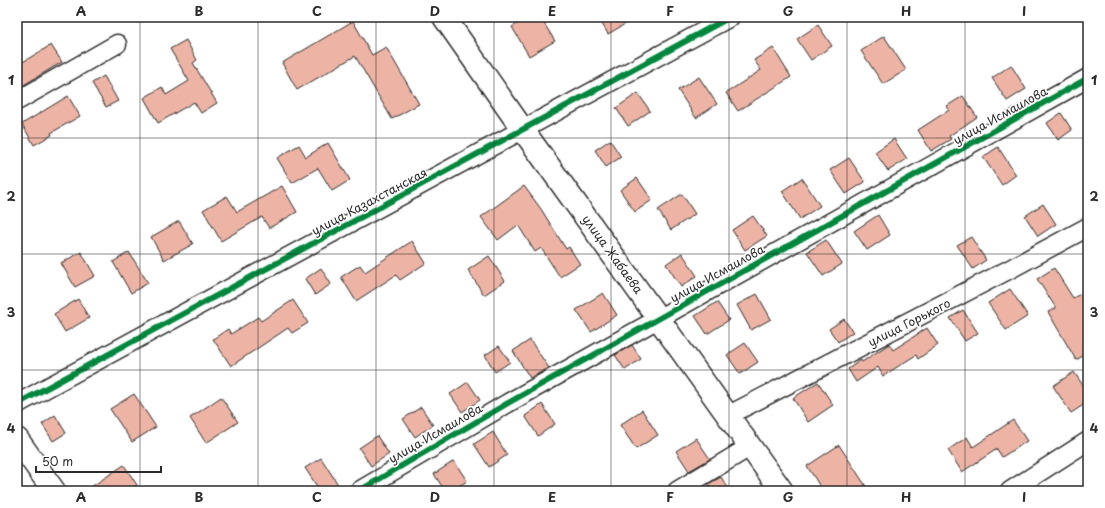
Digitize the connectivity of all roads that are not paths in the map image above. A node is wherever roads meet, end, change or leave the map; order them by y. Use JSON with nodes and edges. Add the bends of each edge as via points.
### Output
{"nodes":[{"id":1,"x":444,"y":17,"type":"edge"},
{"id":2,"x":730,"y":17,"type":"edge"},
{"id":3,"x":117,"y":44,"type":"dead end"},
{"id":4,"x":1088,"y":78,"type":"edge"},
{"id":5,"x":17,"y":101,"type":"edge"},
{"id":6,"x":523,"y":130,"type":"junction"},
{"id":7,"x":1088,"y":227,"type":"edge"},
{"id":8,"x":659,"y":319,"type":"junction"},
{"id":9,"x":17,"y":404,"type":"edge"},
{"id":10,"x":729,"y":415,"type":"junction"},
{"id":11,"x":17,"y":440,"type":"edge"},
{"id":12,"x":1088,"y":441,"type":"edge"},
{"id":13,"x":751,"y":446,"type":"junction"},
{"id":14,"x":54,"y":491,"type":"edge"},
{"id":15,"x":359,"y":491,"type":"edge"},
{"id":16,"x":677,"y":491,"type":"edge"},
{"id":17,"x":782,"y":491,"type":"edge"},
{"id":18,"x":1010,"y":491,"type":"edge"}],
"edges":[{"from":1,"to":6,"type":"street","name":"улица Жабаева"},
{"from":2,"to":6,"type":"street","name":"улица Казахстанская"},
{"from":3,"to":5,"type":"street"},
{"from":4,"to":8,"type":"street","name":"улица Исмаилова"},
{"from":6,"to":8,"type":"street","name":"улица Жабаева"},
{"from":6,"to":9,"type":"street","name":"улица Казахстанская"},
{"from":7,"to":10,"type":"street","name":"улица Горького"},
{"from":8,"to":10,"type":"street","name":"улица Жабаева"},
{"from":8,"to":15,"type":"street","name":"улица Исмаилова","via":[[508,403]]},
{"from":10,"to":13,"type":"street","name":"улица Жабаева"},
{"from":11,"to":14,"type":"street"},
{"from":12,"to":18,"type":"street"},
{"from":13,"to":16,"type":"street"},
{"from":13,"to":17,"type":"street","name":"улица Жабаева"}]}
